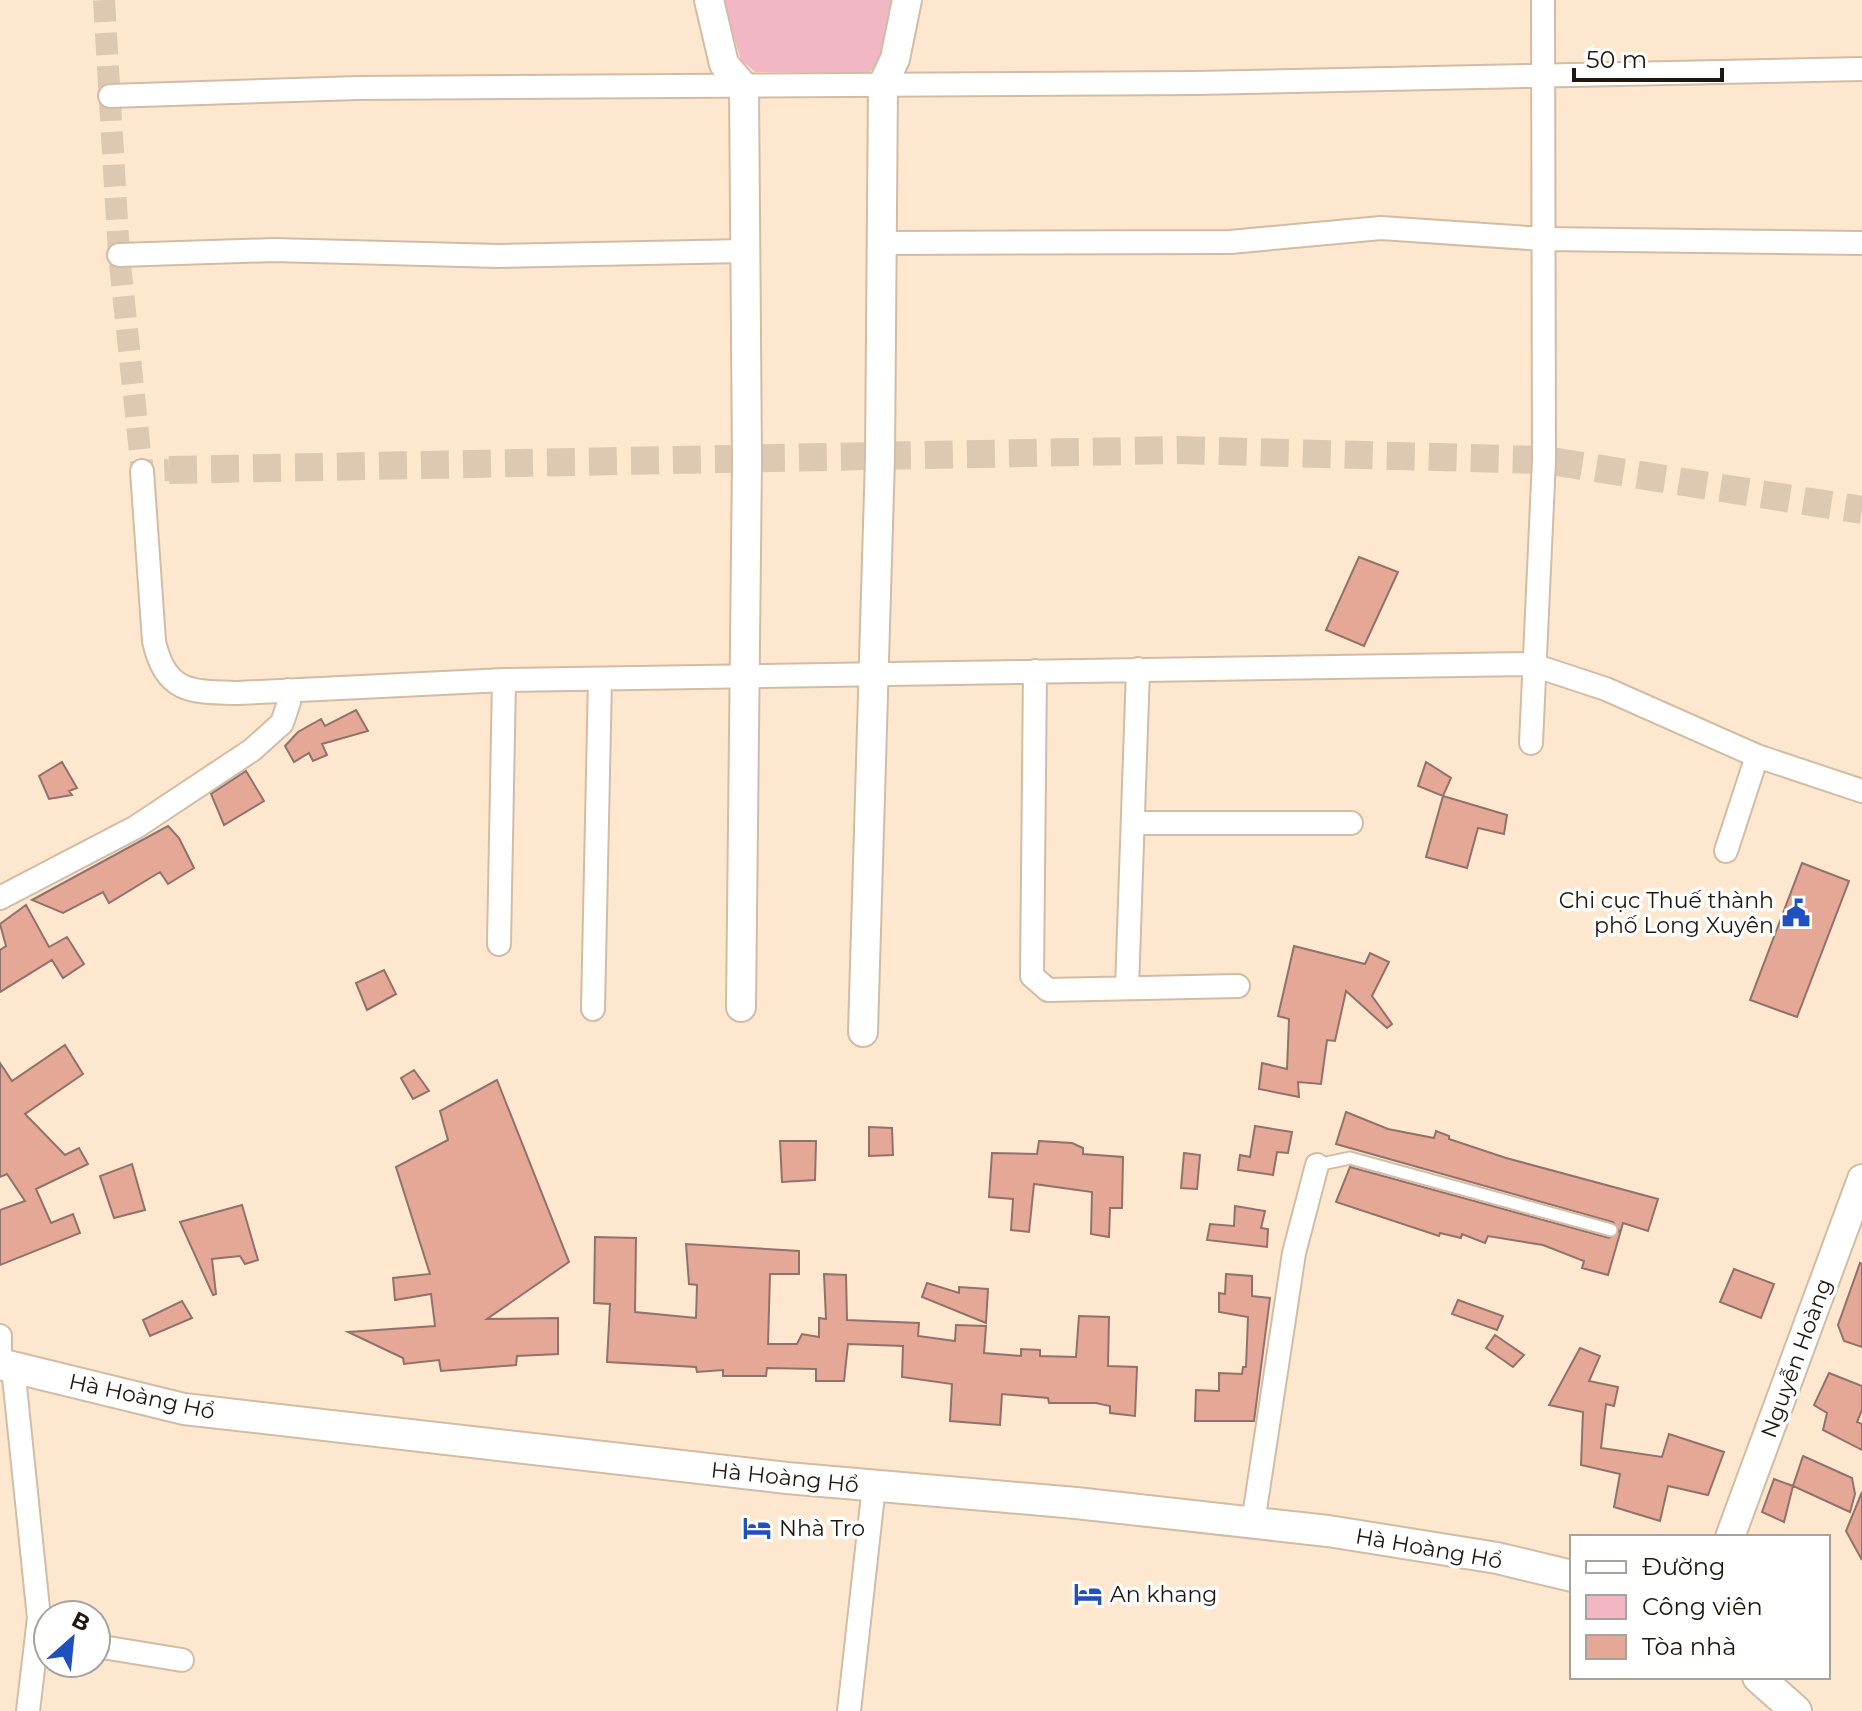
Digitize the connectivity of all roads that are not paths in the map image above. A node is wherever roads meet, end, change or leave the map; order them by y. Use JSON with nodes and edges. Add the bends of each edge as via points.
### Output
{"nodes":[{"id":1,"x":709,"y":0,"type":"edge"},
{"id":2,"x":907,"y":0,"type":"edge"},
{"id":3,"x":1543,"y":0,"type":"edge"},
{"id":4,"x":1862,"y":69,"type":"edge"},
{"id":5,"x":1543,"y":76,"type":"junction"},
{"id":6,"x":883,"y":84,"type":"junction"},
{"id":7,"x":744,"y":87,"type":"junction"},
{"id":8,"x":110,"y":96,"type":"dead end"},
{"id":9,"x":1543,"y":239,"type":"junction"},
{"id":10,"x":883,"y":243,"type":"junction"},
{"id":11,"x":1862,"y":243,"type":"edge"},
{"id":12,"x":745,"y":251,"type":"junction"},
{"id":13,"x":119,"y":255,"type":"dead end"},
{"id":14,"x":142,"y":471,"type":"dead end"},
{"id":15,"x":1534,"y":665,"type":"junction"},
{"id":16,"x":1138,"y":669,"type":"junction"},
{"id":17,"x":1035,"y":671,"type":"junction"},
{"id":18,"x":873,"y":673,"type":"junction"},
{"id":19,"x":744,"y":675,"type":"junction"},
{"id":20,"x":600,"y":679,"type":"junction"},
{"id":21,"x":504,"y":680,"type":"junction"},
{"id":22,"x":288,"y":690,"type":"junction"},
{"id":23,"x":1531,"y":743,"type":"dead end"},
{"id":24,"x":1757,"y":756,"type":"junction"},
{"id":25,"x":1862,"y":791,"type":"edge"},
{"id":26,"x":1133,"y":823,"type":"junction"},
{"id":27,"x":1351,"y":823,"type":"dead end"},
{"id":28,"x":1726,"y":851,"type":"dead end"},
{"id":29,"x":0,"y":898,"type":"edge"},
{"id":30,"x":499,"y":944,"type":"dead end"},
{"id":31,"x":1238,"y":986,"type":"dead end"},
{"id":32,"x":1127,"y":988,"type":"junction"},
{"id":33,"x":741,"y":1007,"type":"dead end"},
{"id":34,"x":593,"y":1009,"type":"dead end"},
{"id":35,"x":863,"y":1032,"type":"dead end"},
{"id":36,"x":1317,"y":1165,"type":"joint"},
{"id":37,"x":1862,"y":1179,"type":"edge"},
{"id":38,"x":1611,"y":1230,"type":"dead end"},
{"id":39,"x":0,"y":1338,"type":"edge"},
{"id":40,"x":4,"y":1365,"type":"edge"},
{"id":41,"x":874,"y":1486,"type":"junction"},
{"id":42,"x":1255,"y":1509,"type":"junction"},
{"id":43,"x":1731,"y":1535,"type":"edge"},
{"id":44,"x":1570,"y":1576,"type":"edge"},
{"id":45,"x":40,"y":1599,"type":"edge"},
{"id":46,"x":112,"y":1649,"type":"edge"},
{"id":47,"x":182,"y":1660,"type":"dead end"},
{"id":48,"x":34,"y":1679,"type":"edge"},
{"id":49,"x":1760,"y":1679,"type":"edge"},
{"id":50,"x":28,"y":1711,"type":"edge"},
{"id":51,"x":849,"y":1711,"type":"edge"},
{"id":52,"x":1796,"y":1711,"type":"edge"}],
"edges":[{"from":1,"to":7,"type":"street","via":[[724,64]]},
{"from":2,"to":6,"type":"street","via":[[895,59]]},
{"from":3,"to":5,"type":"street"},
{"from":4,"to":5,"type":"street"},
{"from":5,"to":6,"type":"street"},
{"from":5,"to":9,"type":"street"},
{"from":6,"to":7,"type":"street"},
{"from":6,"to":10,"type":"street"},
{"from":7,"to":8,"type":"street","via":[[358,88]]},
{"from":7,"to":12,"type":"street"},
{"from":9,"to":10,"type":"street","via":[[1381,228],[1230,242]]},
{"from":9,"to":11,"type":"street"},
{"from":9,"to":15,"type":"street","via":[[1544,460]]},
{"from":10,"to":18,"type":"street"},
{"from":12,"to":13,"type":"street","via":[[499,256],[274,250]]},
{"from":12,"to":19,"type":"street"},
{"from":14,"to":22,"type":"street","via":[[154,641],[166,674],[197,692]]},
{"from":15,"to":16,"type":"street"},
{"from":15,"to":23,"type":"street"},
{"from":15,"to":24,"type":"street","via":[[1606,689]]},
{"from":16,"to":17,"type":"street"},
{"from":16,"to":26,"type":"street"},
{"from":17,"to":18,"type":"street"},
{"from":17,"to":32,"type":"street","via":[[1032,976],[1048,990]]},
{"from":18,"to":19,"type":"street"},
{"from":18,"to":35,"type":"street"},
{"from":19,"to":20,"type":"street"},
{"from":19,"to":33,"type":"street"},
{"from":20,"to":21,"type":"street"},
{"from":20,"to":34,"type":"street"},
{"from":21,"to":22,"type":"street"},
{"from":21,"to":30,"type":"street"},
{"from":22,"to":29,"type":"street","via":[[282,723],[252,750],[136,827]]},
{"from":24,"to":25,"type":"street"},
{"from":24,"to":28,"type":"street"},
{"from":26,"to":27,"type":"street"},
{"from":26,"to":32,"type":"street"},
{"from":31,"to":32,"type":"street"},
{"from":36,"to":38,"type":"lane","via":[[1350,1158]]},
{"from":36,"to":42,"type":"street","via":[[1294,1253]]},
{"from":37,"to":43,"type":"street","name":"Nguyễn Hoàng"},
{"from":39,"to":40,"type":"street"},
{"from":40,"to":41,"type":"main road","name":"Hà Hoàng Hổ","via":[[184,1409]]},
{"from":40,"to":45,"type":"street"},
{"from":41,"to":42,"type":"main road","name":"Hà Hoàng Hổ"},
{"from":41,"to":51,"type":"street"},
{"from":42,"to":44,"type":"main road","name":"Hà Hoàng Hổ"},
{"from":46,"to":47,"type":"street"},
{"from":48,"to":50,"type":"street"},
{"from":49,"to":52,"type":"main road"}]}
